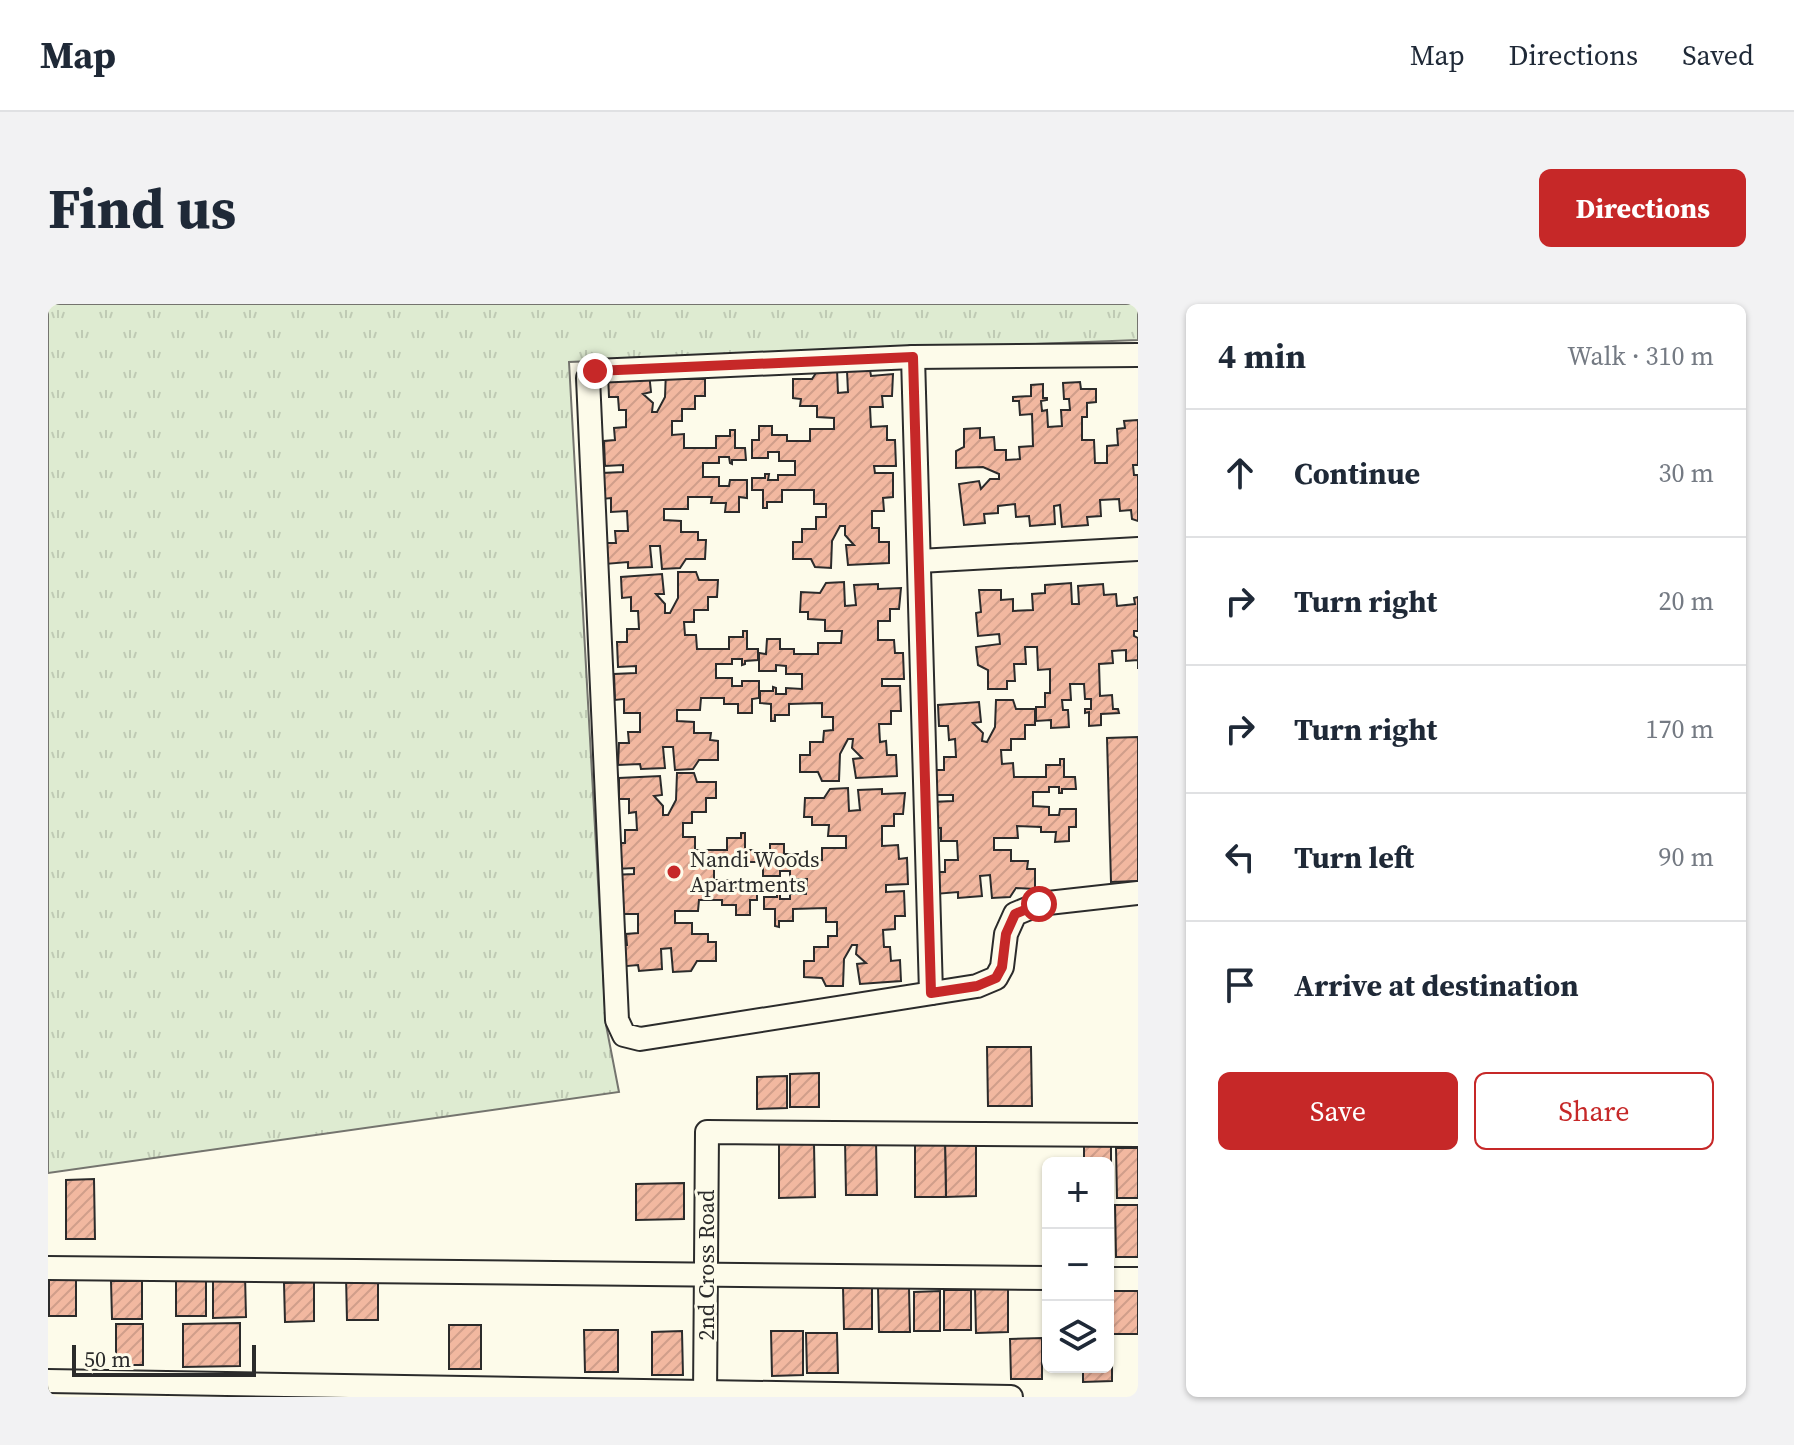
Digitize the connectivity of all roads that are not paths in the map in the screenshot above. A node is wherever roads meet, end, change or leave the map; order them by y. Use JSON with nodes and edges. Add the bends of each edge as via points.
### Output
{"nodes":[{"id":1,"x":1138,"y":355,"type":"edge"},
{"id":2,"x":913,"y":357,"type":"junction"},
{"id":3,"x":1138,"y":549,"type":"edge"},
{"id":4,"x":919,"y":561,"type":"junction"},
{"id":5,"x":1138,"y":893,"type":"edge"},
{"id":6,"x":931,"y":993,"type":"junction"},
{"id":7,"x":1138,"y":1135,"type":"edge"},
{"id":8,"x":48,"y":1268,"type":"edge"},
{"id":9,"x":706,"y":1273,"type":"junction"},
{"id":10,"x":1042,"y":1278,"type":"edge"},
{"id":11,"x":1114,"y":1279,"type":"edge"},
{"id":12,"x":1138,"y":1279,"type":"edge"},
{"id":13,"x":48,"y":1381,"type":"edge"},
{"id":14,"x":705,"y":1395,"type":"edge"},
{"id":15,"x":1011,"y":1397,"type":"edge"}],
"edges":[{"from":1,"to":2,"type":"street"},
{"from":2,"to":4,"type":"street"},
{"from":2,"to":6,"type":"street","via":[[595,371],[588,378],[617,1020],[624,1035],[640,1039]]},
{"from":3,"to":4,"type":"street"},
{"from":4,"to":6,"type":"street"},
{"from":5,"to":6,"type":"street","via":[[1039,904],[1015,914],[996,978]]},
{"from":7,"to":9,"type":"street","name":"2nd Cross Road","via":[[707,1132]]},
{"from":8,"to":9,"type":"street"},
{"from":9,"to":10,"type":"street"},
{"from":9,"to":14,"type":"street","name":"2nd Cross Road"},
{"from":11,"to":12,"type":"street"},
{"from":13,"to":14,"type":"street"},
{"from":14,"to":15,"type":"street"}]}
